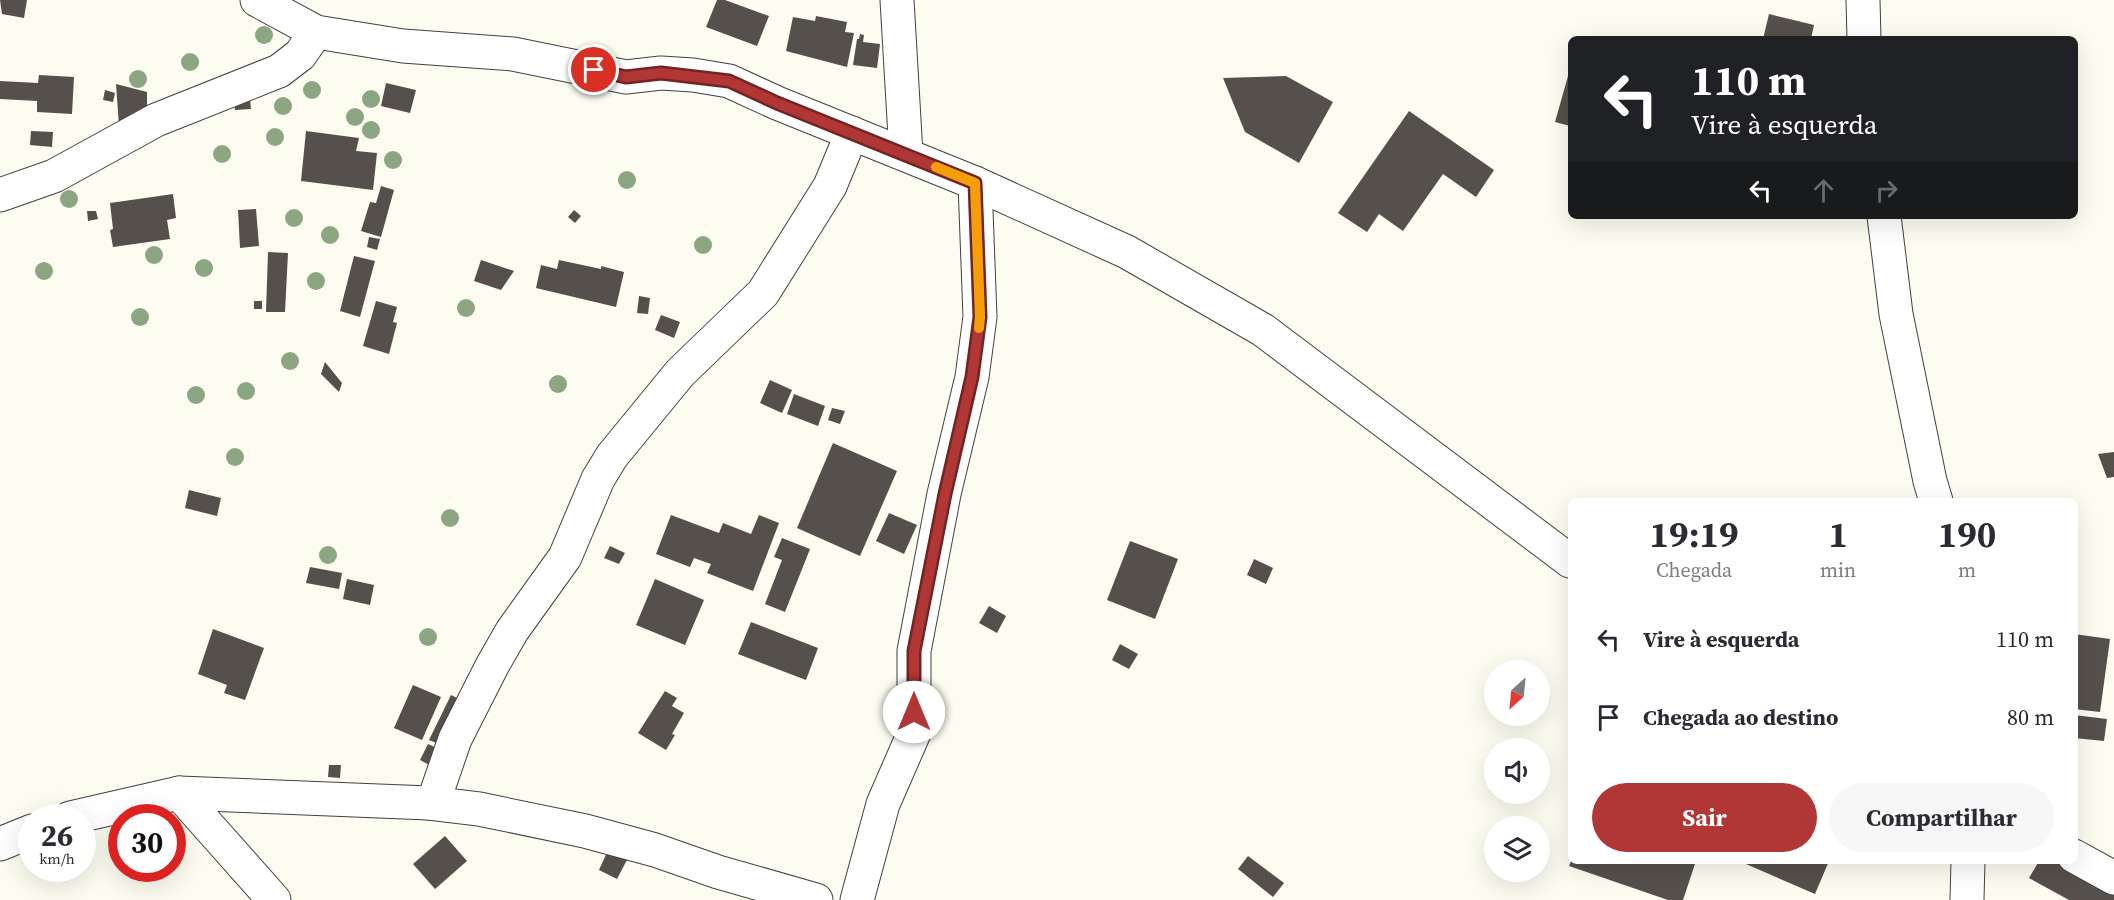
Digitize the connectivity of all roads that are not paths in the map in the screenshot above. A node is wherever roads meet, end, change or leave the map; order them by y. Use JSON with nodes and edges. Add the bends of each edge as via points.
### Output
{"nodes":[{"id":1,"x":257,"y":0,"type":"edge"},
{"id":2,"x":897,"y":0,"type":"edge"},
{"id":3,"x":1863,"y":0,"type":"edge"},
{"id":4,"x":316,"y":32,"type":"junction"},
{"id":5,"x":1864,"y":36,"type":"edge"},
{"id":6,"x":852,"y":133,"type":"junction"},
{"id":7,"x":906,"y":154,"type":"junction"},
{"id":8,"x":975,"y":183,"type":"junction"},
{"id":9,"x":0,"y":195,"type":"edge"},
{"id":10,"x":1884,"y":219,"type":"edge"},
{"id":11,"x":1935,"y":498,"type":"edge"},
{"id":12,"x":1568,"y":559,"type":"edge"},
{"id":13,"x":179,"y":793,"type":"junction"},
{"id":14,"x":429,"y":803,"type":"junction"},
{"id":15,"x":96,"y":812,"type":"edge"},
{"id":16,"x":18,"y":837,"type":"edge"},
{"id":17,"x":0,"y":844,"type":"edge"},
{"id":18,"x":2078,"y":858,"type":"edge"},
{"id":19,"x":1968,"y":864,"type":"edge"},
{"id":20,"x":2114,"y":878,"type":"edge"},
{"id":21,"x":274,"y":900,"type":"edge"},
{"id":22,"x":816,"y":900,"type":"edge"},
{"id":23,"x":857,"y":900,"type":"edge"},
{"id":24,"x":1967,"y":900,"type":"edge"}],
"edges":[{"from":1,"to":4,"type":"street"},
{"from":2,"to":7,"type":"street"},
{"from":3,"to":5,"type":"street"},
{"from":4,"to":6,"type":"street","via":[[403,46],[513,54],[626,77],[661,73],[729,81]]},
{"from":4,"to":9,"type":"street","via":[[300,55],[279,71],[156,120],[54,176]]},
{"from":6,"to":7,"type":"street"},
{"from":6,"to":14,"type":"street","via":[[830,186],[763,293],[680,373],[612,456],[566,557],[512,631],[492,666],[455,740],[434,800]]},
{"from":7,"to":8,"type":"street"},
{"from":8,"to":12,"type":"street","via":[[1127,252],[1263,330]]},
{"from":8,"to":23,"type":"street","via":[[980,317],[972,377],[914,651],[914,733],[883,804]]},
{"from":10,"to":11,"type":"street","via":[[1896,314]]},
{"from":13,"to":14,"type":"street"},
{"from":13,"to":15,"type":"street"},
{"from":13,"to":21,"type":"street"},
{"from":14,"to":22,"type":"street","via":[[585,831]]},
{"from":16,"to":17,"type":"street"},
{"from":18,"to":20,"type":"street"},
{"from":19,"to":24,"type":"street"}]}
